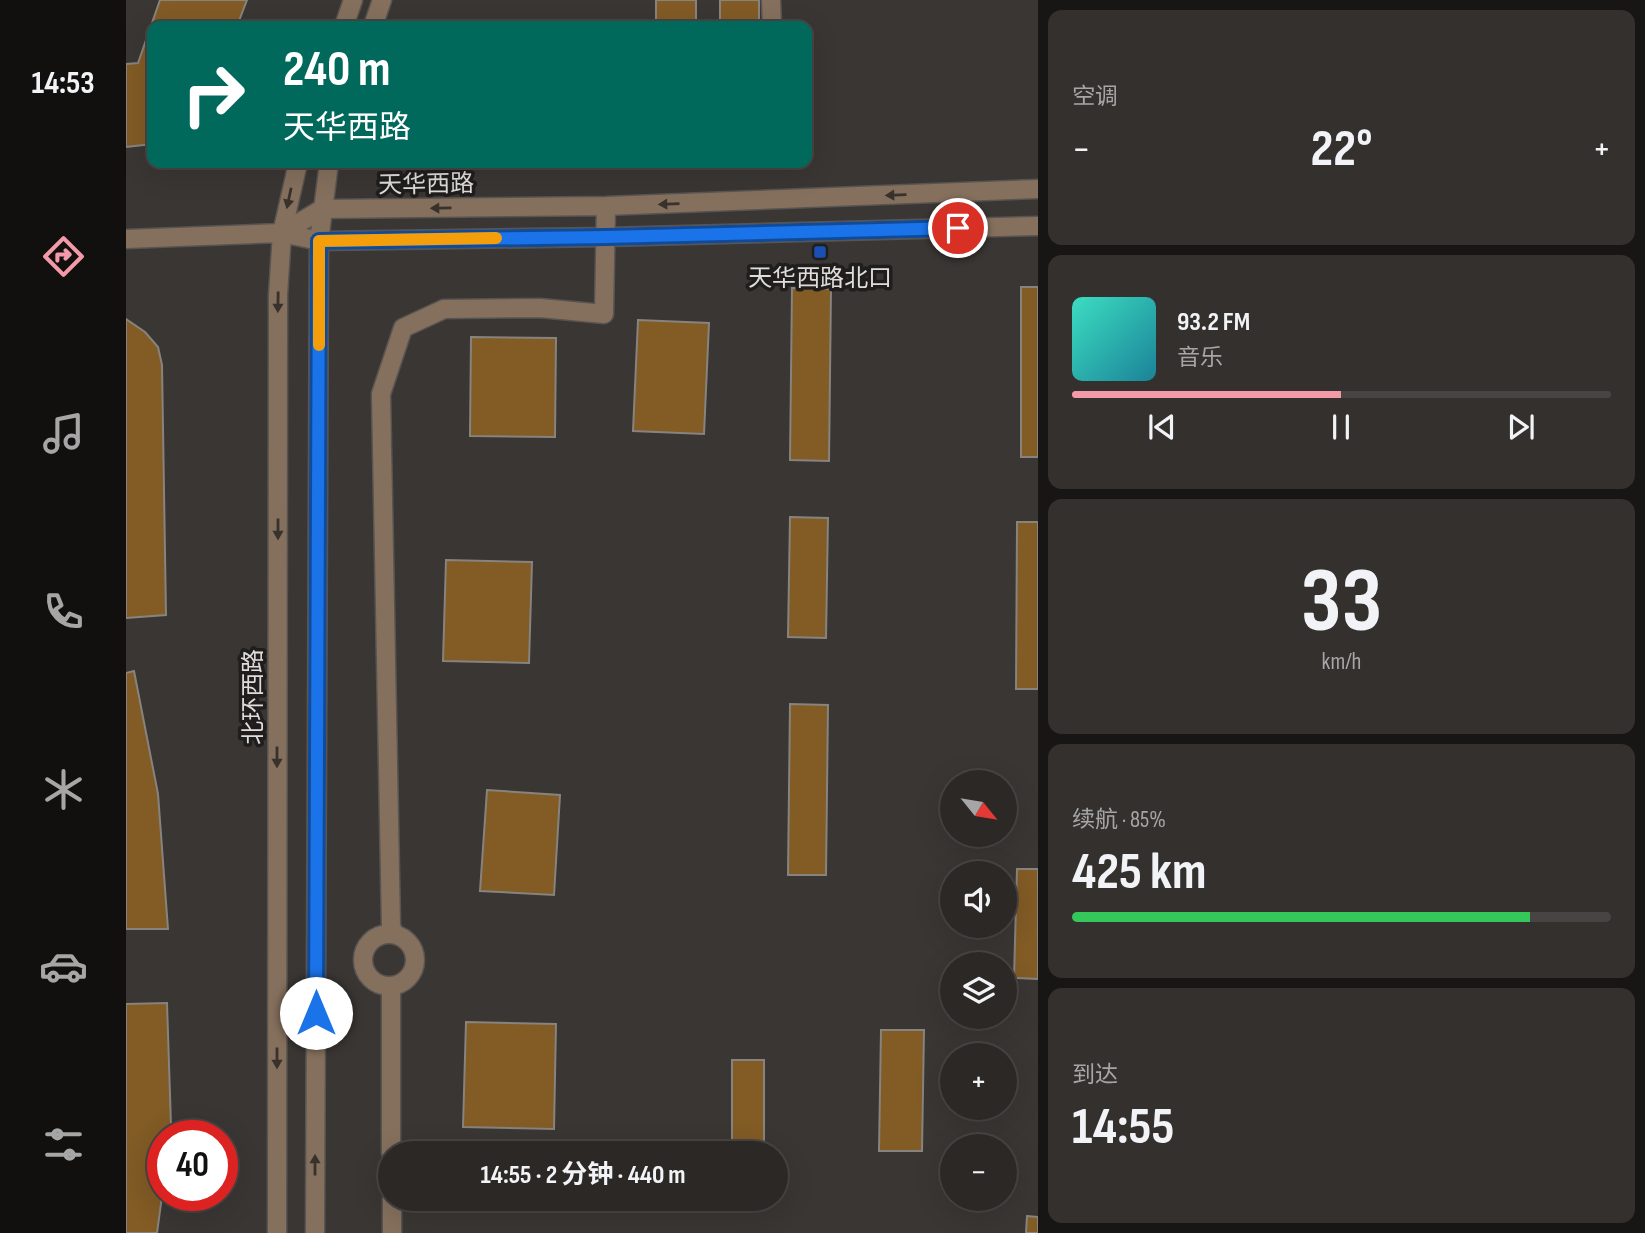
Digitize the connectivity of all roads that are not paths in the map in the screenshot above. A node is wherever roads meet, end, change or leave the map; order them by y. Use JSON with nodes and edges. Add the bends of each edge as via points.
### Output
{"nodes":[{"id":1,"x":353,"y":0,"type":"edge"},
{"id":2,"x":382,"y":0,"type":"edge"},
{"id":3,"x":771,"y":0,"type":"edge"},
{"id":4,"x":346,"y":21,"type":"edge"},
{"id":5,"x":375,"y":21,"type":"edge"},
{"id":6,"x":772,"y":21,"type":"edge"},
{"id":7,"x":297,"y":168,"type":"edge"},
{"id":8,"x":328,"y":168,"type":"edge"},
{"id":9,"x":1038,"y":189,"type":"edge"},
{"id":10,"x":606,"y":206,"type":"junction"},
{"id":11,"x":322,"y":209,"type":"junction"},
{"id":12,"x":1038,"y":226,"type":"edge"},
{"id":13,"x":282,"y":233,"type":"junction"},
{"id":14,"x":607,"y":237,"type":"junction"},
{"id":15,"x":126,"y":239,"type":"edge"},
{"id":16,"x":319,"y":241,"type":"junction"},
{"id":17,"x":394,"y":934,"type":"junction"},
{"id":18,"x":391,"y":987,"type":"junction"},
{"id":19,"x":391,"y":1141,"type":"edge"},
{"id":20,"x":392,"y":1211,"type":"edge"},
{"id":21,"x":277,"y":1233,"type":"edge"},
{"id":22,"x":315,"y":1233,"type":"edge"},
{"id":23,"x":392,"y":1233,"type":"edge"}],
"edges":[{"from":1,"to":4,"type":"street"},
{"from":2,"to":5,"type":"street"},
{"from":3,"to":6,"type":"street"},
{"from":7,"to":13,"type":"street","name":"北环西路","one_way":true},
{"from":8,"to":11,"type":"street"},
{"from":9,"to":10,"type":"street","name":"天华西路","one_way":true},
{"from":10,"to":11,"type":"street","name":"天华西路","one_way":true},
{"from":10,"to":14,"type":"street"},
{"from":11,"to":13,"type":"street"},
{"from":11,"to":16,"type":"street"},
{"from":12,"to":14,"type":"street"},
{"from":13,"to":15,"type":"street"},
{"from":13,"to":16,"type":"street"},
{"from":13,"to":21,"type":"street","name":"北环西路","one_way":true,"via":[[278,295]]},
{"from":14,"to":16,"type":"street"},
{"from":14,"to":17,"type":"street","via":[[604,314],[540,308],[444,309],[403,328],[381,394]]},
{"from":22,"to":16,"type":"street","one_way":true},
{"from":17,"to":18,"type":"street","via":[[408,941],[415,962],[405,982]]},
{"from":17,"to":18,"type":"street","via":[[379,935],[362,958],[366,973],[376,984]]},
{"from":18,"to":19,"type":"street"},
{"from":20,"to":23,"type":"street"}]}
